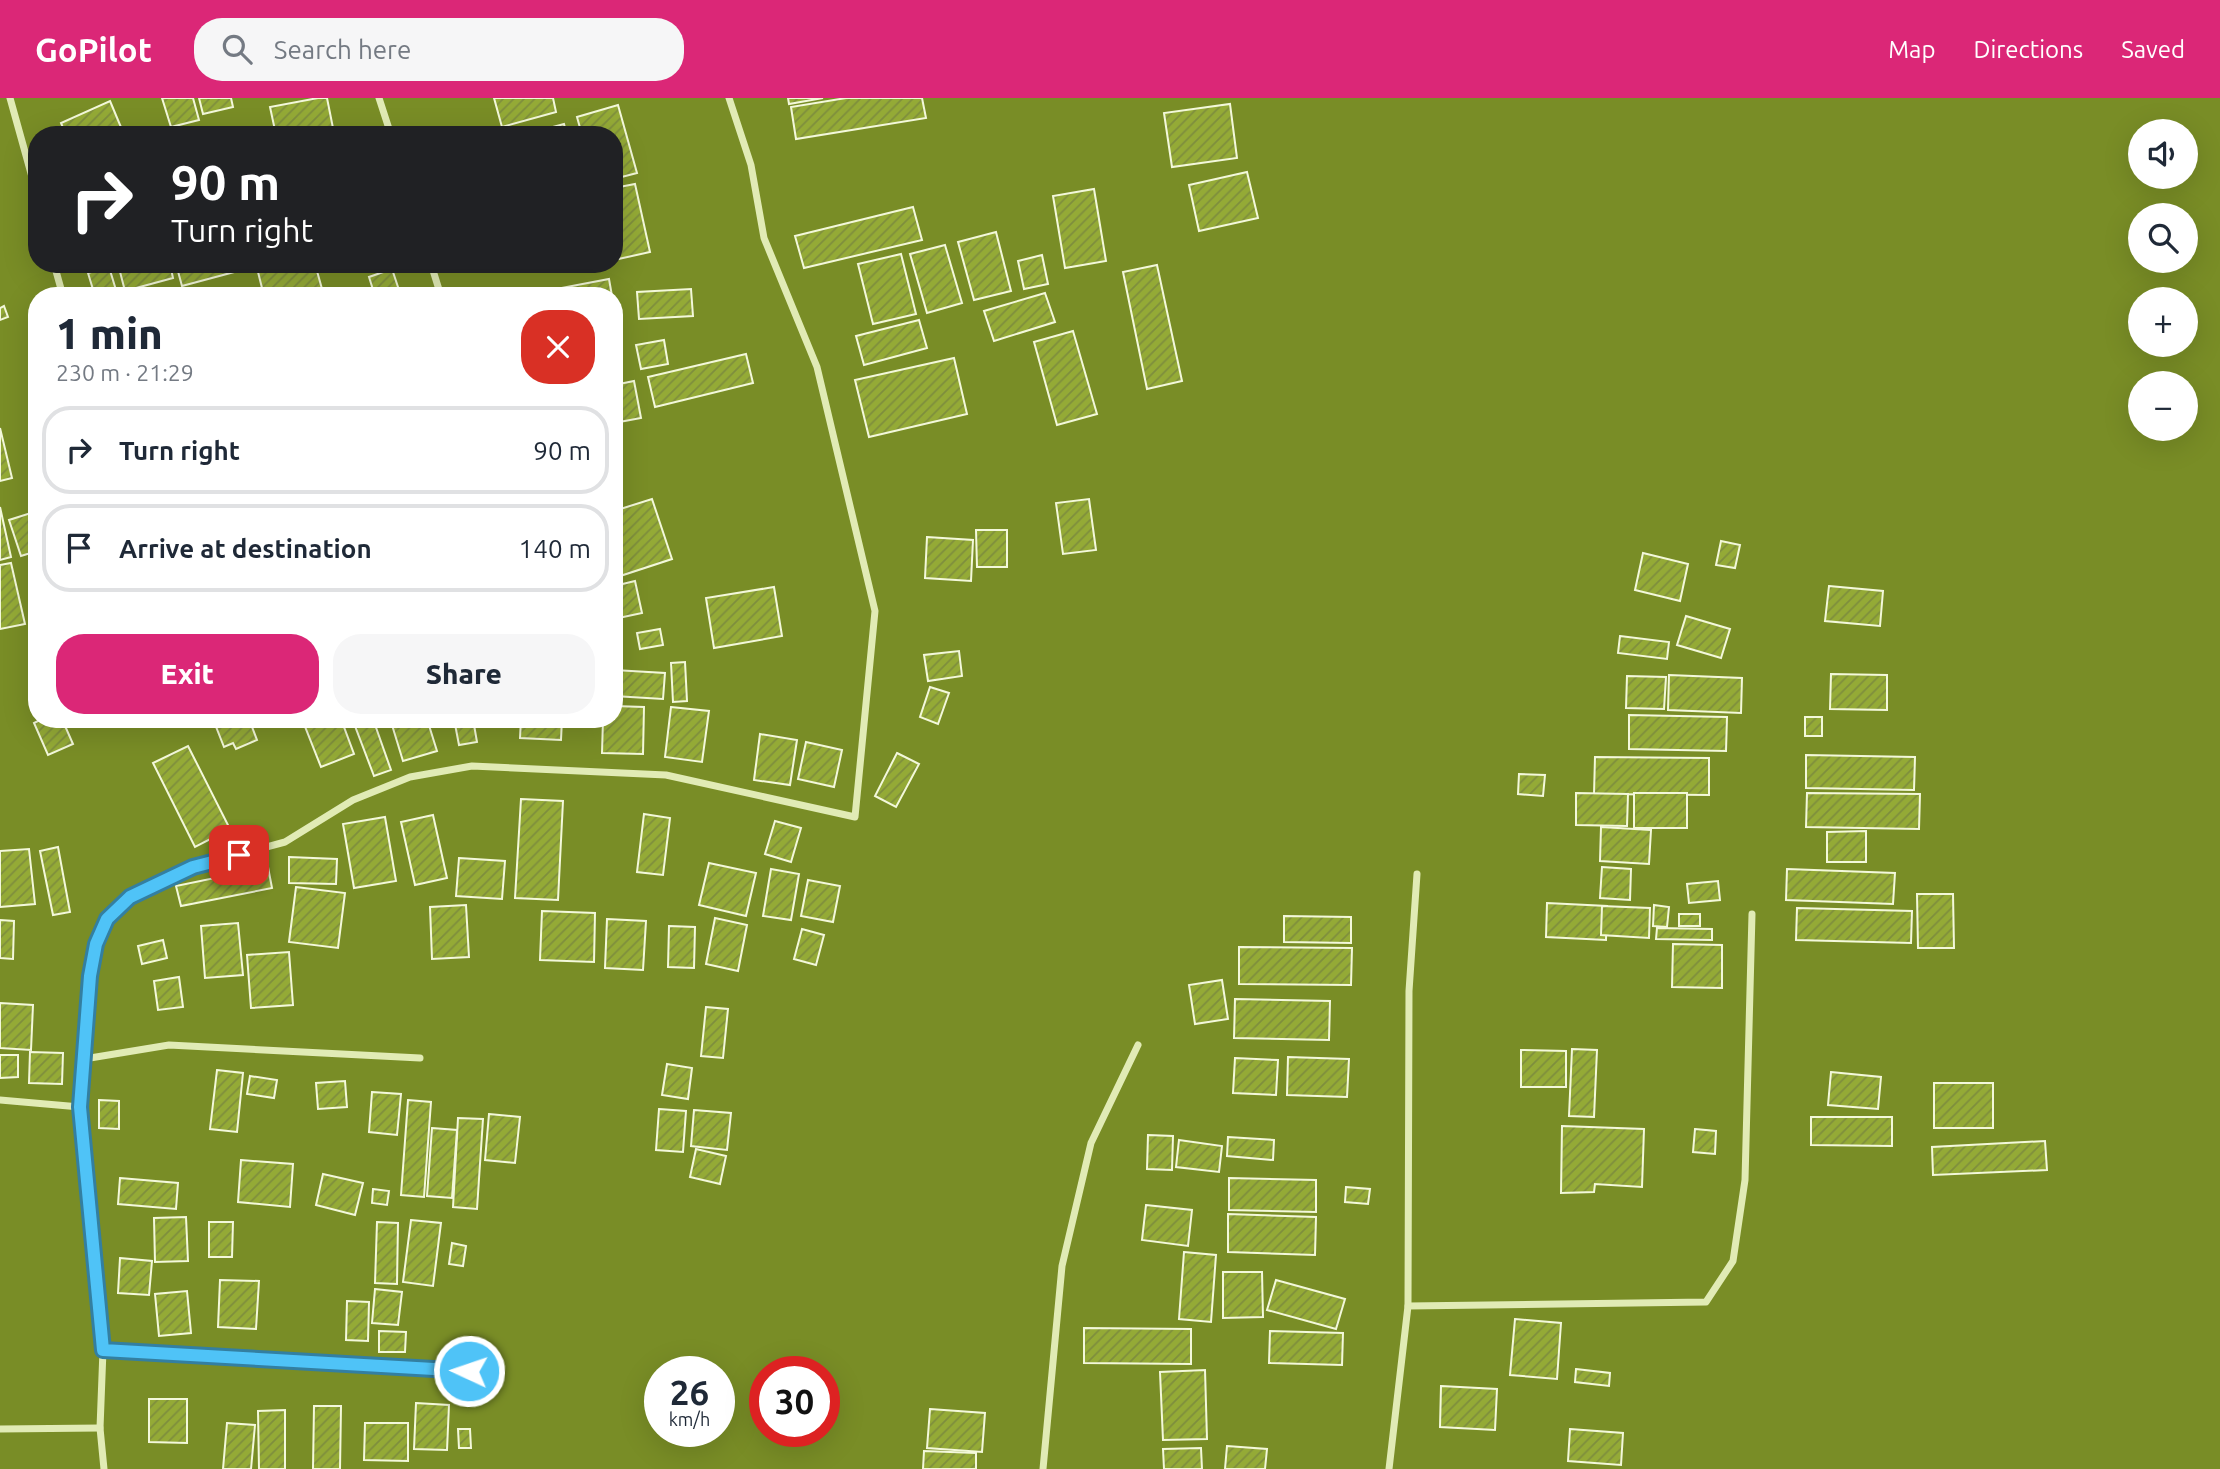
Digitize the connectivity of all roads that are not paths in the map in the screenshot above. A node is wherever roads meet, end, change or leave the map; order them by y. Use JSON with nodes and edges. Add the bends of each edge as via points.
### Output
{"nodes":[{"id":1,"x":10,"y":98,"type":"edge"},
{"id":2,"x":379,"y":98,"type":"edge"},
{"id":3,"x":729,"y":98,"type":"edge"},
{"id":4,"x":388,"y":126,"type":"edge"},
{"id":5,"x":28,"y":163,"type":"edge"},
{"id":6,"x":1417,"y":874,"type":"dead end"},
{"id":7,"x":1752,"y":914,"type":"dead end"},
{"id":8,"x":1138,"y":1045,"type":"dead end"},
{"id":9,"x":420,"y":1058,"type":"dead end"},
{"id":10,"x":83,"y":1059,"type":"junction"},
{"id":11,"x":0,"y":1100,"type":"edge"},
{"id":12,"x":80,"y":1107,"type":"junction"},
{"id":13,"x":1408,"y":1306,"type":"junction"},
{"id":14,"x":103,"y":1350,"type":"junction"},
{"id":15,"x":469,"y":1371,"type":"dead end"},
{"id":16,"x":100,"y":1428,"type":"junction"},
{"id":17,"x":0,"y":1429,"type":"edge"},
{"id":18,"x":104,"y":1469,"type":"edge"},
{"id":19,"x":1044,"y":1469,"type":"edge"},
{"id":20,"x":1389,"y":1469,"type":"edge"}],
"edges":[{"from":1,"to":5,"type":"street"},
{"from":2,"to":4,"type":"street"},
{"from":3,"to":10,"type":"street","via":[[751,165],[764,238],[817,367],[875,611],[855,817],[666,775],[472,766],[410,777],[353,800],[285,842],[193,867],[130,897],[107,919],[96,944]]},
{"from":6,"to":13,"type":"street","via":[[1409,991]]},
{"from":7,"to":13,"type":"street","via":[[1745,1180],[1733,1261],[1706,1302]]},
{"from":8,"to":19,"type":"street","via":[[1091,1143],[1062,1266]]},
{"from":9,"to":10,"type":"street","via":[[169,1045]]},
{"from":10,"to":12,"type":"street"},
{"from":11,"to":12,"type":"street"},
{"from":12,"to":14,"type":"street"},
{"from":13,"to":20,"type":"street"},
{"from":14,"to":15,"type":"street"},
{"from":14,"to":16,"type":"street"},
{"from":16,"to":17,"type":"street"},
{"from":16,"to":18,"type":"street"}]}
